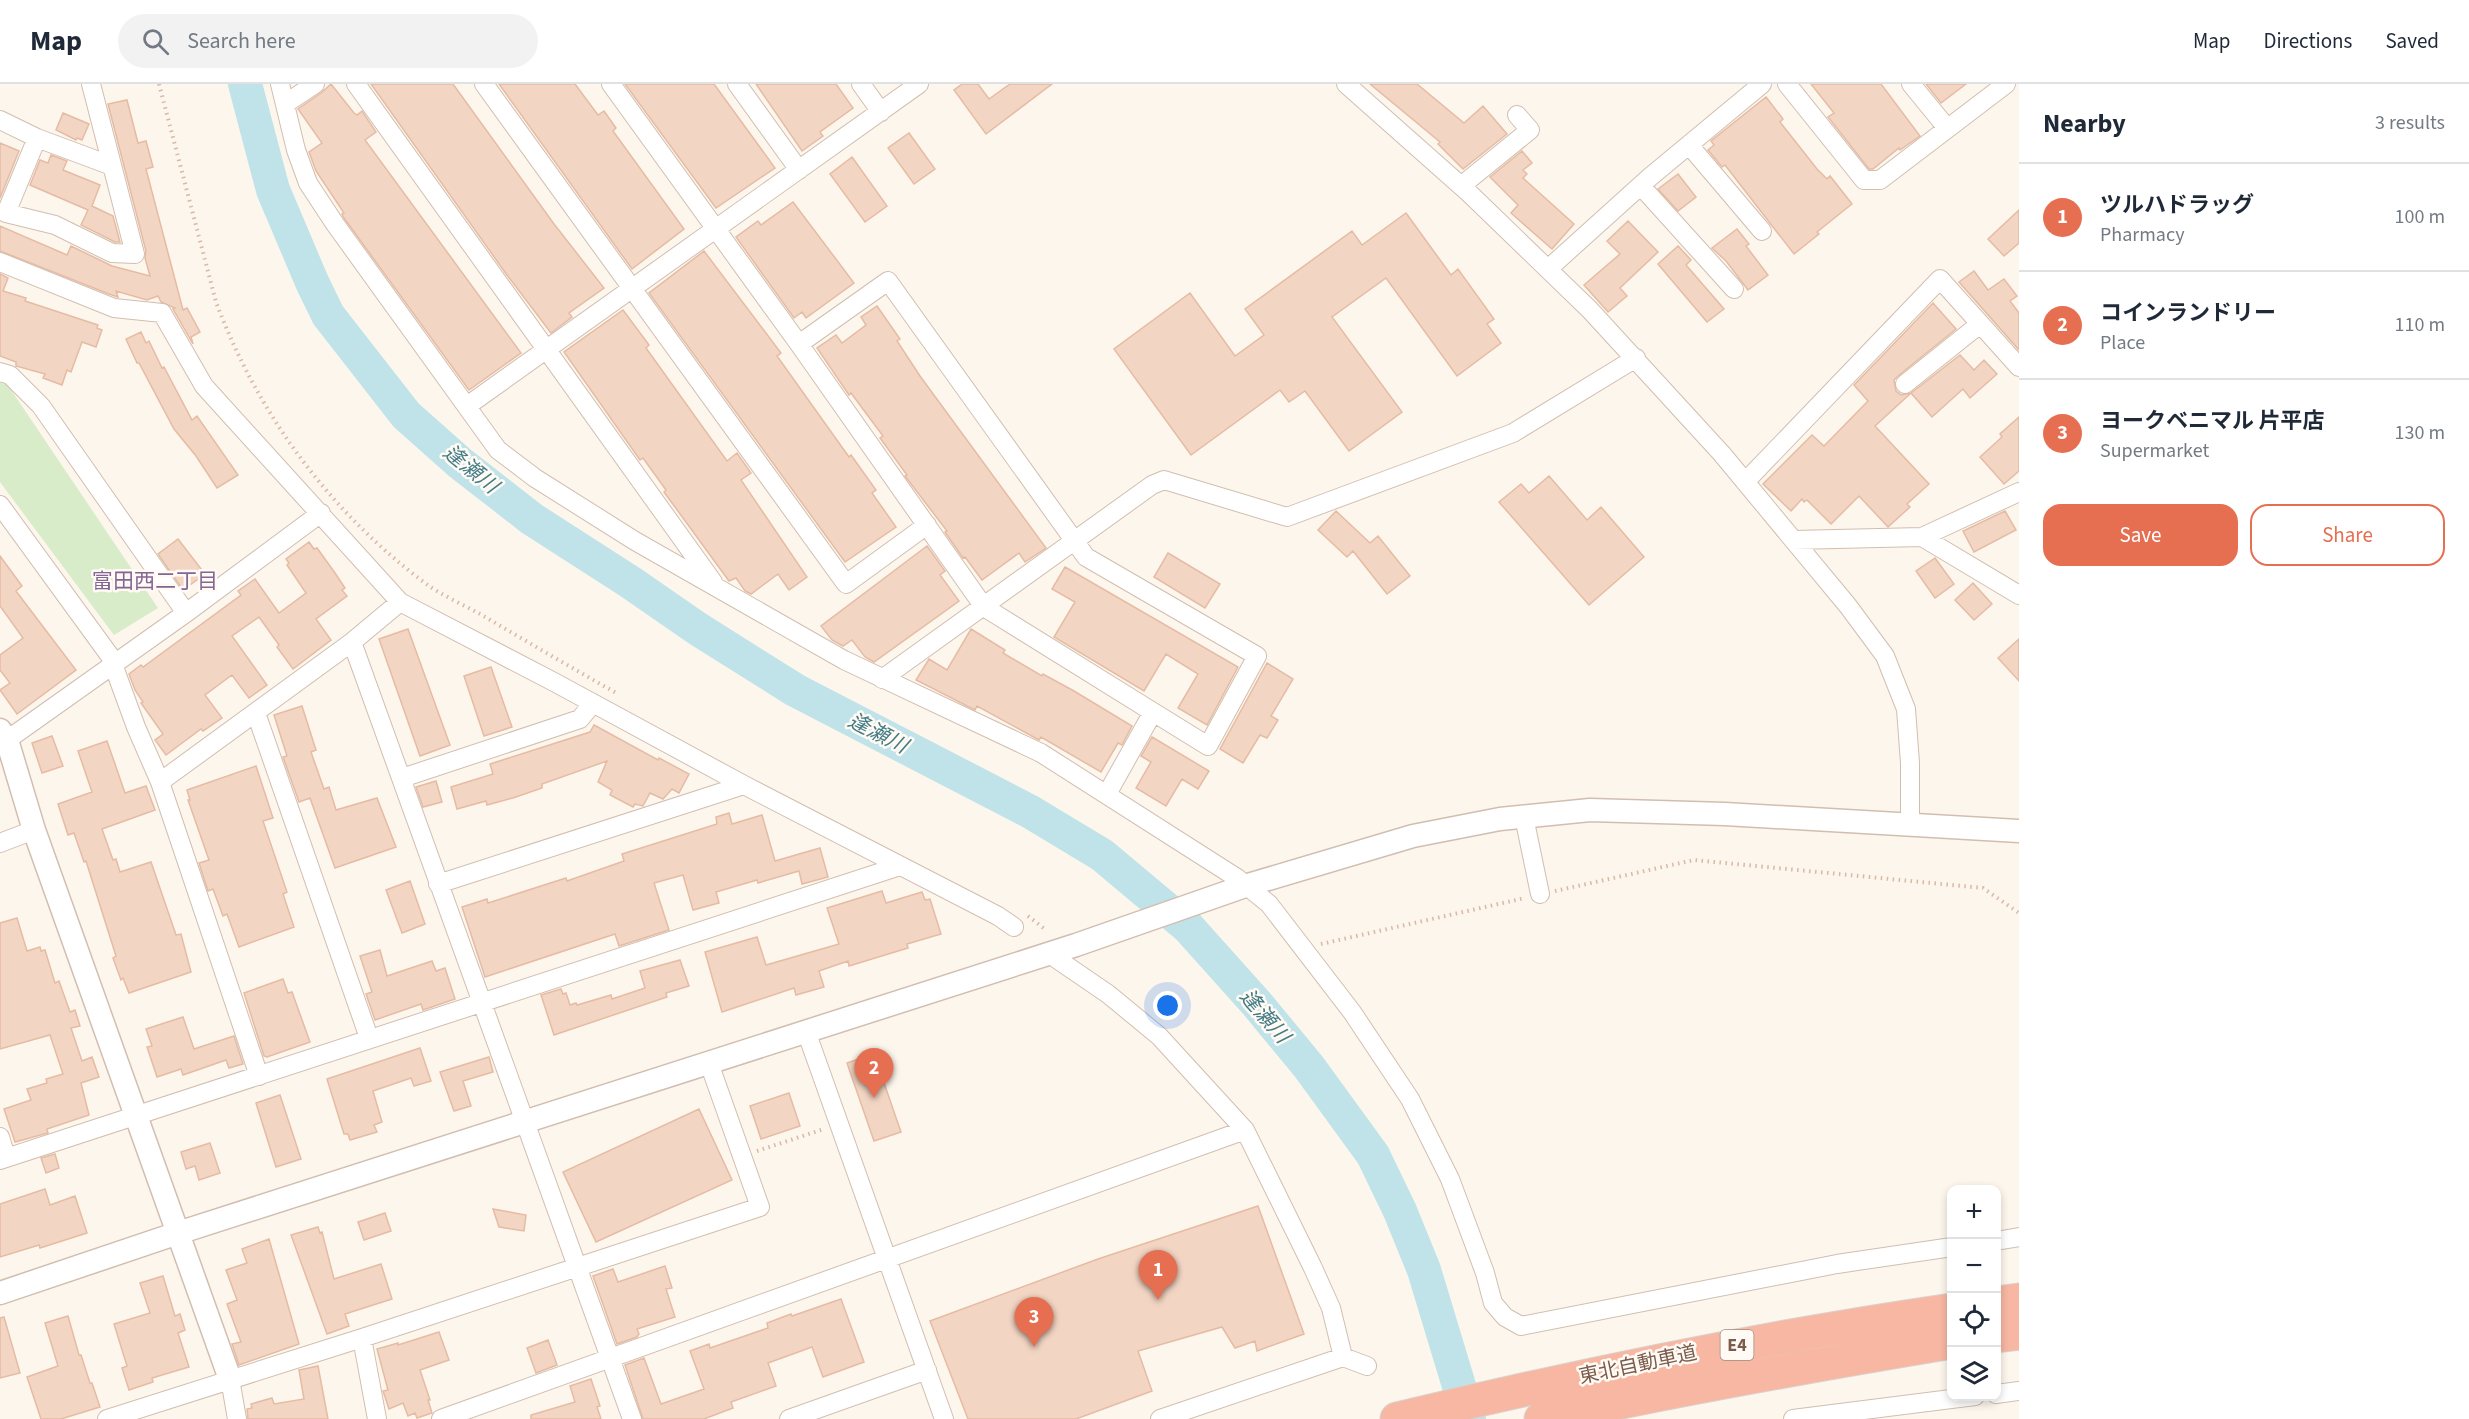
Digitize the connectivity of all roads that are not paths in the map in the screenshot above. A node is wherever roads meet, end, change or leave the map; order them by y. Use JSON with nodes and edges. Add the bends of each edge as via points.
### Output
{"nodes":[{"id":1,"x":91,"y":84,"type":"edge"},
{"id":2,"x":280,"y":84,"type":"edge"},
{"id":3,"x":315,"y":84,"type":"edge"},
{"id":4,"x":356,"y":84,"type":"edge"},
{"id":5,"x":484,"y":84,"type":"edge"},
{"id":6,"x":611,"y":84,"type":"edge"},
{"id":7,"x":737,"y":84,"type":"edge"},
{"id":8,"x":861,"y":84,"type":"edge"},
{"id":9,"x":919,"y":84,"type":"edge"},
{"id":10,"x":1346,"y":84,"type":"edge"},
{"id":11,"x":1762,"y":84,"type":"edge"},
{"id":12,"x":1787,"y":84,"type":"edge"},
{"id":13,"x":1911,"y":84,"type":"edge"},
{"id":14,"x":2006,"y":84,"type":"edge"},
{"id":15,"x":285,"y":104,"type":"junction"},
{"id":16,"x":881,"y":112,"type":"junction"},
{"id":17,"x":1517,"y":115,"type":"dead end"},
{"id":18,"x":0,"y":120,"type":"edge"},
{"id":19,"x":1947,"y":128,"type":"junction"},
{"id":20,"x":37,"y":138,"type":"junction"},
{"id":21,"x":1689,"y":145,"type":"junction"},
{"id":22,"x":112,"y":166,"type":"junction"},
{"id":23,"x":799,"y":170,"type":"junction"},
{"id":24,"x":1461,"y":186,"type":"junction"},
{"id":25,"x":1641,"y":186,"type":"junction"},
{"id":26,"x":716,"y":229,"type":"junction"},
{"id":27,"x":1762,"y":231,"type":"dead end"},
{"id":28,"x":0,"y":262,"type":"edge"},
{"id":29,"x":1548,"y":269,"type":"junction"},
{"id":30,"x":632,"y":289,"type":"junction"},
{"id":31,"x":1734,"y":289,"type":"dead end"},
{"id":32,"x":1980,"y":324,"type":"junction"},
{"id":33,"x":799,"y":344,"type":"junction"},
{"id":34,"x":548,"y":350,"type":"junction"},
{"id":35,"x":1636,"y":358,"type":"junction"},
{"id":36,"x":2019,"y":367,"type":"edge"},
{"id":37,"x":0,"y":372,"type":"edge"},
{"id":38,"x":1905,"y":384,"type":"dead end"},
{"id":39,"x":467,"y":406,"type":"junction"},
{"id":40,"x":1745,"y":482,"type":"junction"},
{"id":41,"x":2019,"y":492,"type":"edge"},
{"id":42,"x":0,"y":505,"type":"edge"},
{"id":43,"x":321,"y":513,"type":"junction"},
{"id":44,"x":927,"y":525,"type":"junction"},
{"id":45,"x":1922,"y":537,"type":"junction"},
{"id":46,"x":1793,"y":540,"type":"junction"},
{"id":47,"x":1072,"y":541,"type":"junction"},
{"id":48,"x":717,"y":588,"type":"junction"},
{"id":49,"x":2019,"y":595,"type":"edge"},
{"id":50,"x":400,"y":602,"type":"junction"},
{"id":51,"x":984,"y":607,"type":"junction"},
{"id":52,"x":186,"y":613,"type":"junction"},
{"id":53,"x":352,"y":642,"type":"junction"},
{"id":54,"x":113,"y":664,"type":"junction"},
{"id":55,"x":882,"y":679,"type":"junction"},
{"id":56,"x":593,"y":703,"type":"junction"},
{"id":57,"x":1153,"y":712,"type":"junction"},
{"id":58,"x":256,"y":713,"type":"junction"},
{"id":59,"x":3,"y":735,"type":"edge"},
{"id":60,"x":402,"y":778,"type":"junction"},
{"id":61,"x":160,"y":782,"type":"junction"},
{"id":62,"x":744,"y":785,"type":"junction"},
{"id":63,"x":1107,"y":794,"type":"junction"},
{"id":64,"x":1524,"y":817,"type":"junction"},
{"id":65,"x":1910,"y":825,"type":"junction"},
{"id":66,"x":34,"y":830,"type":"junction"},
{"id":67,"x":2019,"y":831,"type":"edge"},
{"id":68,"x":0,"y":843,"type":"edge"},
{"id":69,"x":900,"y":866,"type":"junction"},
{"id":70,"x":438,"y":884,"type":"junction"},
{"id":71,"x":1242,"y":888,"type":"junction"},
{"id":72,"x":1540,"y":894,"type":"road end"},
{"id":73,"x":1020,"y":921,"type":"road end"},
{"id":74,"x":1047,"y":942,"type":"junction"},
{"id":75,"x":482,"y":1003,"type":"junction"},
{"id":76,"x":806,"y":1031,"type":"junction"},
{"id":77,"x":369,"y":1038,"type":"junction"},
{"id":78,"x":709,"y":1064,"type":"junction"},
{"id":79,"x":259,"y":1076,"type":"junction"},
{"id":80,"x":134,"y":1116,"type":"junction"},
{"id":81,"x":526,"y":1122,"type":"junction"},
{"id":82,"x":1245,"y":1130,"type":"junction"},
{"id":83,"x":0,"y":1137,"type":"edge"},
{"id":84,"x":3,"y":1159,"type":"edge"},
{"id":85,"x":178,"y":1233,"type":"junction"},
{"id":86,"x":2019,"y":1238,"type":"edge"},
{"id":87,"x":2001,"y":1240,"type":"edge"},
{"id":88,"x":1947,"y":1248,"type":"edge"},
{"id":89,"x":886,"y":1260,"type":"junction"},
{"id":90,"x":576,"y":1266,"type":"junction"},
{"id":91,"x":0,"y":1293,"type":"edge"},
{"id":92,"x":2019,"y":1300,"type":"edge"},
{"id":93,"x":2001,"y":1302,"type":"edge"},
{"id":94,"x":1947,"y":1311,"type":"edge"},
{"id":95,"x":2019,"y":1333,"type":"edge"},
{"id":96,"x":2001,"y":1335,"type":"edge"},
{"id":97,"x":362,"y":1338,"type":"junction"},
{"id":98,"x":1947,"y":1343,"type":"edge"},
{"id":99,"x":1343,"y":1357,"type":"junction"},
{"id":100,"x":610,"y":1358,"type":"junction"},
{"id":101,"x":1367,"y":1366,"type":"dead end"},
{"id":102,"x":927,"y":1370,"type":"junction"},
{"id":103,"x":230,"y":1379,"type":"junction"},
{"id":104,"x":2019,"y":1391,"type":"edge"},
{"id":105,"x":2001,"y":1393,"type":"edge"},
{"id":106,"x":1947,"y":1400,"type":"edge"},
{"id":107,"x":107,"y":1419,"type":"edge"},
{"id":108,"x":237,"y":1419,"type":"edge"},
{"id":109,"x":377,"y":1419,"type":"edge"},
{"id":110,"x":441,"y":1419,"type":"edge"},
{"id":111,"x":632,"y":1419,"type":"edge"},
{"id":112,"x":789,"y":1419,"type":"edge"},
{"id":113,"x":944,"y":1419,"type":"edge"},
{"id":114,"x":1160,"y":1419,"type":"edge"},
{"id":115,"x":1397,"y":1419,"type":"edge"},
{"id":116,"x":1541,"y":1419,"type":"edge"},
{"id":117,"x":1793,"y":1419,"type":"edge"}],
"edges":[{"from":1,"to":22,"type":"street"},
{"from":2,"to":15,"type":"street"},
{"from":3,"to":15,"type":"street"},
{"from":4,"to":34,"type":"street"},
{"from":5,"to":30,"type":"street"},
{"from":6,"to":26,"type":"street"},
{"from":7,"to":23,"type":"street"},
{"from":8,"to":16,"type":"street"},
{"from":9,"to":16,"type":"street"},
{"from":10,"to":24,"type":"street"},
{"from":11,"to":21,"type":"street"},
{"from":12,"to":19,"type":"street","via":[[1864,180],[1880,180]]},
{"from":13,"to":19,"type":"street"},
{"from":14,"to":19,"type":"street"},
{"from":15,"to":39,"type":"street","via":[[308,183]]},
{"from":16,"to":23,"type":"street"},
{"from":17,"to":24,"type":"street","via":[[1530,130]]},
{"from":18,"to":20,"type":"street"},
{"from":20,"to":22,"type":"street"},
{"from":20,"to":22,"type":"street","via":[[6,213],[55,225],[112,253],[135,254]]},
{"from":21,"to":25,"type":"street"},
{"from":21,"to":27,"type":"street"},
{"from":23,"to":26,"type":"street"},
{"from":24,"to":29,"type":"street"},
{"from":25,"to":29,"type":"street"},
{"from":25,"to":31,"type":"street"},
{"from":26,"to":30,"type":"street"},
{"from":26,"to":33,"type":"street"},
{"from":28,"to":43,"type":"street","via":[[114,308],[162,313],[204,386]]},
{"from":29,"to":35,"type":"street"},
{"from":30,"to":34,"type":"street"},
{"from":30,"to":44,"type":"street","via":[[846,584]]},
{"from":32,"to":36,"type":"street"},
{"from":32,"to":38,"type":"street"},
{"from":32,"to":40,"type":"street","via":[[1940,279]]},
{"from":33,"to":44,"type":"street"},
{"from":33,"to":47,"type":"street","via":[[888,281]]},
{"from":34,"to":39,"type":"street"},
{"from":34,"to":48,"type":"street"},
{"from":35,"to":40,"type":"street"},
{"from":35,"to":47,"type":"street","via":[[1513,433],[1287,517],[1164,480]]},
{"from":37,"to":52,"type":"street","via":[[10,375],[41,406]]},
{"from":39,"to":48,"type":"street","via":[[498,450],[535,478]]},
{"from":40,"to":46,"type":"street"},
{"from":41,"to":45,"type":"street"},
{"from":42,"to":54,"type":"street"},
{"from":43,"to":50,"type":"street"},
{"from":43,"to":52,"type":"street"},
{"from":44,"to":51,"type":"street"},
{"from":45,"to":46,"type":"street"},
{"from":45,"to":49,"type":"street"},
{"from":46,"to":65,"type":"street","via":[[1885,656],[1906,709]]},
{"from":47,"to":51,"type":"street"},
{"from":47,"to":57,"type":"street","via":[[1086,557],[1257,656],[1208,746]]},
{"from":48,"to":55,"type":"street"},
{"from":50,"to":53,"type":"street"},
{"from":50,"to":56,"type":"street"},
{"from":51,"to":55,"type":"street"},
{"from":51,"to":57,"type":"street"},
{"from":52,"to":54,"type":"street"},
{"from":53,"to":58,"type":"street"},
{"from":53,"to":60,"type":"street"},
{"from":54,"to":59,"type":"street"},
{"from":54,"to":61,"type":"street"},
{"from":55,"to":63,"type":"street","via":[[1041,753]]},
{"from":56,"to":60,"type":"street","via":[[580,719]]},
{"from":56,"to":62,"type":"street"},
{"from":57,"to":63,"type":"street"},
{"from":58,"to":61,"type":"street"},
{"from":58,"to":77,"type":"street"},
{"from":59,"to":66,"type":"street"},
{"from":60,"to":70,"type":"street"},
{"from":61,"to":79,"type":"street"},
{"from":62,"to":69,"type":"street"},
{"from":62,"to":70,"type":"street"},
{"from":63,"to":71,"type":"street"},
{"from":64,"to":65,"type":"street","via":[[1590,810]]},
{"from":64,"to":71,"type":"street","via":[[1413,836]]},
{"from":64,"to":72,"type":"street"},
{"from":65,"to":67,"type":"street"},
{"from":66,"to":68,"type":"street"},
{"from":66,"to":80,"type":"street"},
{"from":69,"to":73,"type":"street","via":[[998,916]]},
{"from":69,"to":75,"type":"street"},
{"from":70,"to":75,"type":"street"},
{"from":71,"to":74,"type":"street","via":[[1076,945]]},
{"from":71,"to":88,"type":"street","via":[[1269,904],[1352,1012],[1410,1099],[1450,1179],[1493,1303],[1505,1317],[1521,1326],[1837,1264]]},
{"from":74,"to":76,"type":"street"},
{"from":74,"to":82,"type":"street","via":[[1159,1036]]},
{"from":75,"to":77,"type":"street"},
{"from":75,"to":81,"type":"street"},
{"from":76,"to":78,"type":"street"},
{"from":76,"to":89,"type":"street"},
{"from":77,"to":79,"type":"street"},
{"from":78,"to":81,"type":"street"},
{"from":78,"to":90,"type":"street","via":[[760,1207]]},
{"from":79,"to":80,"type":"street"},
{"from":80,"to":84,"type":"street"},
{"from":80,"to":85,"type":"street"},
{"from":81,"to":85,"type":"street"},
{"from":81,"to":90,"type":"street"},
{"from":82,"to":89,"type":"street"},
{"from":82,"to":99,"type":"street","via":[[1331,1308]]},
{"from":83,"to":84,"type":"street"},
{"from":85,"to":91,"type":"street"},
{"from":85,"to":103,"type":"street"},
{"from":86,"to":87,"type":"street"},
{"from":89,"to":100,"type":"street"},
{"from":89,"to":102,"type":"street"},
{"from":90,"to":97,"type":"street"},
{"from":90,"to":100,"type":"street"},
{"from":92,"to":93,"type":"highway"},
{"from":94,"to":115,"type":"highway","name":"東北自動車道","number":"E4","via":[[1773,1338]]},
{"from":95,"to":96,"type":"highway"},
{"from":97,"to":103,"type":"street"},
{"from":97,"to":109,"type":"street"},
{"from":98,"to":116,"type":"highway","name":"東北自動車道","number":"E4","via":[[1758,1374]]},
{"from":99,"to":101,"type":"street"},
{"from":99,"to":114,"type":"street"},
{"from":100,"to":110,"type":"street"},
{"from":100,"to":111,"type":"street"},
{"from":102,"to":112,"type":"street"},
{"from":102,"to":113,"type":"street"},
{"from":103,"to":107,"type":"street"},
{"from":103,"to":108,"type":"street"},
{"from":104,"to":105,"type":"street"},
{"from":106,"to":117,"type":"street"}]}
